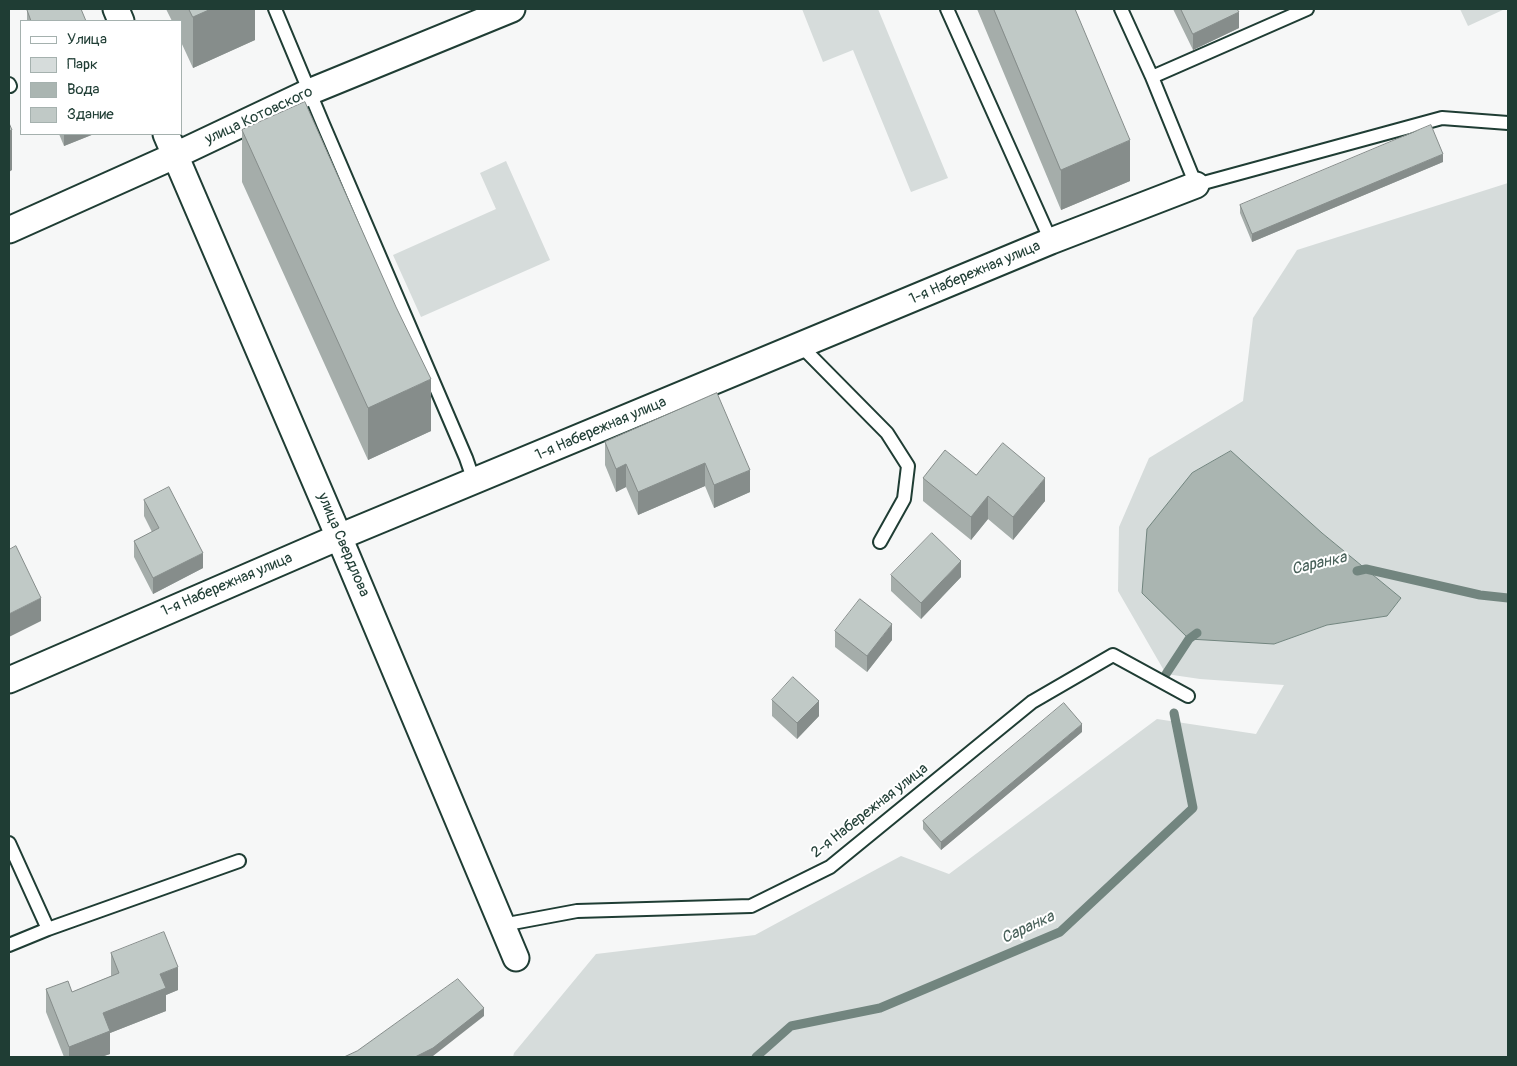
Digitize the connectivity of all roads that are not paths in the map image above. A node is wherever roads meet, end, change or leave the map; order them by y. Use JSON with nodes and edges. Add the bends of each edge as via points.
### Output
{"nodes":[{"id":1,"x":275,"y":9,"type":"edge"},
{"id":2,"x":512,"y":9,"type":"edge"},
{"id":3,"x":947,"y":9,"type":"edge"},
{"id":4,"x":1121,"y":9,"type":"edge"},
{"id":5,"x":1307,"y":9,"type":"edge"},
{"id":6,"x":1152,"y":78,"type":"junction"},
{"id":7,"x":309,"y":92,"type":"junction"},
{"id":8,"x":1508,"y":123,"type":"edge"},
{"id":9,"x":170,"y":145,"type":"edge"},
{"id":10,"x":1196,"y":185,"type":"junction"},
{"id":11,"x":9,"y":230,"type":"edge"},
{"id":12,"x":1051,"y":241,"type":"junction"},
{"id":13,"x":801,"y":346,"type":"junction"},
{"id":14,"x":474,"y":481,"type":"junction"},
{"id":15,"x":339,"y":536,"type":"junction"},
{"id":16,"x":880,"y":542,"type":"dead end"},
{"id":17,"x":9,"y":680,"type":"edge"},
{"id":18,"x":1188,"y":696,"type":"dead end"},
{"id":19,"x":9,"y":843,"type":"edge"},
{"id":20,"x":239,"y":861,"type":"dead end"},
{"id":21,"x":502,"y":925,"type":"junction"},
{"id":22,"x":48,"y":929,"type":"junction"},
{"id":23,"x":9,"y":945,"type":"edge"},
{"id":24,"x":516,"y":958,"type":"dead end"}],
"edges":[{"from":1,"to":7,"type":"lane"},
{"from":2,"to":7,"type":"street","name":"улица Котовского"},
{"from":3,"to":12,"type":"lane"},
{"from":4,"to":6,"type":"lane"},
{"from":5,"to":6,"type":"lane"},
{"from":6,"to":10,"type":"lane"},
{"from":7,"to":9,"type":"street","name":"улица Котовского"},
{"from":7,"to":14,"type":"lane"},
{"from":8,"to":10,"type":"lane","via":[[1442,118]]},
{"from":9,"to":11,"type":"street","name":"улица Котовского"},
{"from":9,"to":15,"type":"street","name":"улица Свердлова"},
{"from":10,"to":12,"type":"street","name":"1-я Набережная улица"},
{"from":12,"to":13,"type":"street","name":"1-я Набережная улица"},
{"from":13,"to":14,"type":"street","name":"1-я Набережная улица"},
{"from":13,"to":16,"type":"lane","via":[[887,433],[908,466],[904,498]]},
{"from":14,"to":15,"type":"street","name":"1-я Набережная улица"},
{"from":15,"to":17,"type":"street","name":"1-я Набережная улица"},
{"from":15,"to":21,"type":"street","name":"улица Свердлова"},
{"from":18,"to":21,"type":"lane","name":"2-я Набережная улица","via":[[1113,655],[1032,702],[830,867],[751,906],[577,911]]},
{"from":19,"to":22,"type":"lane"},
{"from":20,"to":22,"type":"lane"},
{"from":21,"to":24,"type":"street","name":"улица Свердлова"},
{"from":22,"to":23,"type":"lane"}]}
